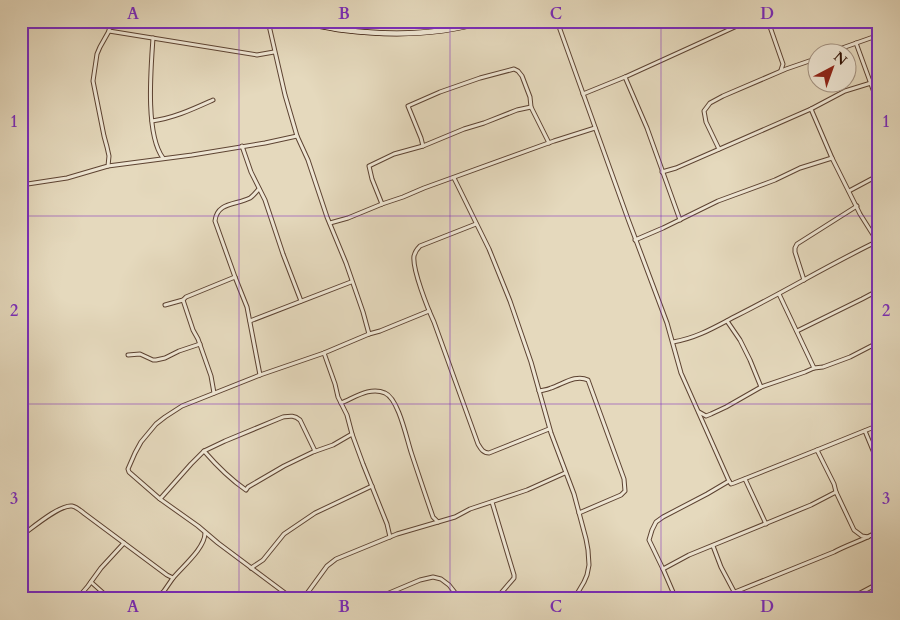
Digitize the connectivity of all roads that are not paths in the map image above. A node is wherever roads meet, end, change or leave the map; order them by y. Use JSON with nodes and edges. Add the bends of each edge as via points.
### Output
{"nodes":[{"id":1,"x":110,"y":21,"type":"edge"},
{"id":2,"x":268,"y":21,"type":"edge"},
{"id":3,"x":294,"y":21,"type":"edge"},
{"id":4,"x":486,"y":21,"type":"edge"},
{"id":5,"x":557,"y":21,"type":"edge"},
{"id":6,"x":748,"y":21,"type":"edge"},
{"id":7,"x":768,"y":21,"type":"edge"},
{"id":8,"x":319,"y":23,"type":"edge"},
{"id":9,"x":109,"y":31,"type":"junction"},
{"id":10,"x":879,"y":34,"type":"edge"},
{"id":11,"x":153,"y":38,"type":"junction"},
{"id":12,"x":858,"y":42,"type":"edge"},
{"id":13,"x":858,"y":48,"type":"edge"},
{"id":14,"x":274,"y":52,"type":"junction"},
{"id":15,"x":808,"y":62,"type":"edge"},
{"id":16,"x":783,"y":64,"type":"junction"},
{"id":17,"x":790,"y":68,"type":"junction"},
{"id":18,"x":781,"y":71,"type":"junction"},
{"id":19,"x":625,"y":77,"type":"junction"},
{"id":20,"x":871,"y":83,"type":"junction"},
{"id":21,"x":582,"y":94,"type":"junction"},
{"id":22,"x":213,"y":100,"type":"dead end"},
{"id":23,"x":879,"y":106,"type":"edge"},
{"id":24,"x":531,"y":107,"type":"junction"},
{"id":25,"x":811,"y":109,"type":"junction"},
{"id":26,"x":152,"y":121,"type":"junction"},
{"id":27,"x":595,"y":128,"type":"junction"},
{"id":28,"x":297,"y":136,"type":"junction"},
{"id":29,"x":549,"y":143,"type":"junction"},
{"id":30,"x":242,"y":146,"type":"junction"},
{"id":31,"x":422,"y":146,"type":"junction"},
{"id":32,"x":719,"y":149,"type":"junction"},
{"id":33,"x":163,"y":158,"type":"junction"},
{"id":34,"x":832,"y":158,"type":"junction"},
{"id":35,"x":108,"y":166,"type":"junction"},
{"id":36,"x":662,"y":172,"type":"junction"},
{"id":37,"x":879,"y":175,"type":"edge"},
{"id":38,"x":454,"y":178,"type":"junction"},
{"id":39,"x":21,"y":185,"type":"edge"},
{"id":40,"x":259,"y":189,"type":"junction"},
{"id":41,"x":849,"y":191,"type":"junction"},
{"id":42,"x":382,"y":204,"type":"junction"},
{"id":43,"x":856,"y":206,"type":"junction"},
{"id":44,"x":680,"y":220,"type":"junction"},
{"id":45,"x":330,"y":223,"type":"junction"},
{"id":46,"x":476,"y":224,"type":"junction"},
{"id":47,"x":636,"y":240,"type":"junction"},
{"id":48,"x":878,"y":241,"type":"edge"},
{"id":49,"x":235,"y":277,"type":"junction"},
{"id":50,"x":804,"y":280,"type":"junction"},
{"id":51,"x":351,"y":282,"type":"junction"},
{"id":52,"x":877,"y":290,"type":"edge"},
{"id":53,"x":779,"y":294,"type":"junction"},
{"id":54,"x":879,"y":296,"type":"edge"},
{"id":55,"x":183,"y":300,"type":"junction"},
{"id":56,"x":301,"y":301,"type":"junction"},
{"id":57,"x":165,"y":305,"type":"dead end"},
{"id":58,"x":429,"y":311,"type":"junction"},
{"id":59,"x":250,"y":321,"type":"junction"},
{"id":60,"x":727,"y":321,"type":"junction"},
{"id":61,"x":797,"y":331,"type":"junction"},
{"id":62,"x":369,"y":334,"type":"junction"},
{"id":63,"x":674,"y":342,"type":"junction"},
{"id":64,"x":879,"y":342,"type":"edge"},
{"id":65,"x":200,"y":344,"type":"junction"},
{"id":66,"x":324,"y":353,"type":"junction"},
{"id":67,"x":128,"y":355,"type":"dead end"},
{"id":68,"x":814,"y":368,"type":"junction"},
{"id":69,"x":260,"y":375,"type":"junction"},
{"id":70,"x":761,"y":387,"type":"junction"},
{"id":71,"x":539,"y":391,"type":"junction"},
{"id":72,"x":214,"y":393,"type":"junction"},
{"id":73,"x":341,"y":403,"type":"junction"},
{"id":74,"x":696,"y":410,"type":"junction"},
{"id":75,"x":879,"y":426,"type":"edge"},
{"id":76,"x":550,"y":428,"type":"junction"},
{"id":77,"x":865,"y":431,"type":"junction"},
{"id":78,"x":352,"y":434,"type":"junction"},
{"id":79,"x":817,"y":450,"type":"junction"},
{"id":80,"x":315,"y":451,"type":"junction"},
{"id":81,"x":204,"y":452,"type":"junction"},
{"id":82,"x":879,"y":465,"type":"edge"},
{"id":83,"x":565,"y":473,"type":"junction"},
{"id":84,"x":745,"y":479,"type":"junction"},
{"id":85,"x":728,"y":481,"type":"junction"},
{"id":86,"x":372,"y":486,"type":"junction"},
{"id":87,"x":836,"y":492,"type":"junction"},
{"id":88,"x":160,"y":499,"type":"junction"},
{"id":89,"x":492,"y":501,"type":"junction"},
{"id":90,"x":579,"y":513,"type":"junction"},
{"id":91,"x":438,"y":522,"type":"junction"},
{"id":92,"x":766,"y":524,"type":"junction"},
{"id":93,"x":879,"y":531,"type":"edge"},
{"id":94,"x":205,"y":532,"type":"junction"},
{"id":95,"x":22,"y":535,"type":"edge"},
{"id":96,"x":390,"y":536,"type":"junction"},
{"id":97,"x":862,"y":538,"type":"junction"},
{"id":98,"x":124,"y":543,"type":"junction"},
{"id":99,"x":713,"y":546,"type":"junction"},
{"id":100,"x":251,"y":568,"type":"junction"},
{"id":101,"x":663,"y":569,"type":"junction"},
{"id":102,"x":173,"y":578,"type":"junction"},
{"id":103,"x":91,"y":582,"type":"junction"},
{"id":104,"x":879,"y":583,"type":"edge"},
{"id":105,"x":735,"y":592,"type":"junction"},
{"id":106,"x":21,"y":594,"type":"edge"},
{"id":107,"x":26,"y":599,"type":"edge"},
{"id":108,"x":77,"y":599,"type":"edge"},
{"id":109,"x":110,"y":599,"type":"edge"},
{"id":110,"x":156,"y":599,"type":"edge"},
{"id":111,"x":293,"y":599,"type":"edge"},
{"id":112,"x":302,"y":599,"type":"edge"},
{"id":113,"x":376,"y":599,"type":"edge"},
{"id":114,"x":460,"y":599,"type":"edge"},
{"id":115,"x":496,"y":599,"type":"edge"},
{"id":116,"x":574,"y":599,"type":"edge"},
{"id":117,"x":676,"y":599,"type":"edge"},
{"id":118,"x":738,"y":599,"type":"edge"},
{"id":119,"x":849,"y":599,"type":"edge"}],
"edges":[{"from":1,"to":9,"type":"street"},
{"from":2,"to":14,"type":"street"},
{"from":3,"to":8,"type":"main road"},
{"from":4,"to":8,"type":"main road","via":[[434,32],[410,33],[366,32]]},
{"from":5,"to":21,"type":"street"},
{"from":6,"to":19,"type":"street"},
{"from":7,"to":16,"type":"street"},
{"from":9,"to":11,"type":"street"},
{"from":9,"to":35,"type":"street","via":[[97,54],[93,81],[109,156]]},
{"from":10,"to":12,"type":"street"},
{"from":11,"to":14,"type":"street","via":[[258,55]]},
{"from":11,"to":26,"type":"street"},
{"from":13,"to":20,"type":"street"},
{"from":14,"to":28,"type":"street"},
{"from":15,"to":17,"type":"street"},
{"from":16,"to":17,"type":"street"},
{"from":16,"to":18,"type":"street"},
{"from":17,"to":18,"type":"street"},
{"from":18,"to":32,"type":"street","via":[[708,105],[704,111],[706,122]]},
{"from":19,"to":21,"type":"street"},
{"from":19,"to":36,"type":"street"},
{"from":20,"to":23,"type":"street"},
{"from":20,"to":25,"type":"street"},
{"from":21,"to":27,"type":"street"},
{"from":22,"to":26,"type":"street","via":[[164,120]]},
{"from":24,"to":29,"type":"street"},
{"from":24,"to":31,"type":"street"},
{"from":24,"to":31,"type":"street","via":[[522,76],[516,70],[473,80],[408,106]]},
{"from":25,"to":32,"type":"street"},
{"from":25,"to":34,"type":"street"},
{"from":26,"to":33,"type":"street"},
{"from":27,"to":29,"type":"street"},
{"from":27,"to":47,"type":"street"},
{"from":28,"to":30,"type":"street"},
{"from":28,"to":45,"type":"street"},
{"from":29,"to":38,"type":"street"},
{"from":30,"to":33,"type":"street"},
{"from":30,"to":40,"type":"street"},
{"from":31,"to":42,"type":"street","via":[[369,166]]},
{"from":32,"to":36,"type":"street"},
{"from":33,"to":35,"type":"street"},
{"from":34,"to":41,"type":"street"},
{"from":34,"to":44,"type":"street","via":[[800,168]]},
{"from":35,"to":39,"type":"street","via":[[67,178]]},
{"from":36,"to":44,"type":"street"},
{"from":37,"to":41,"type":"street"},
{"from":38,"to":42,"type":"street"},
{"from":38,"to":46,"type":"street"},
{"from":40,"to":49,"type":"street","via":[[250,198],[222,207],[216,216],[218,232]]},
{"from":40,"to":56,"type":"street"},
{"from":41,"to":43,"type":"street"},
{"from":42,"to":45,"type":"street"},
{"from":43,"to":48,"type":"street"},
{"from":43,"to":50,"type":"street","via":[[795,248]]},
{"from":44,"to":47,"type":"street"},
{"from":45,"to":51,"type":"street"},
{"from":46,"to":58,"type":"street","via":[[420,246],[414,255]]},
{"from":46,"to":71,"type":"street","via":[[510,301]]},
{"from":47,"to":63,"type":"street"},
{"from":48,"to":50,"type":"street"},
{"from":49,"to":55,"type":"street"},
{"from":49,"to":59,"type":"street"},
{"from":50,"to":53,"type":"street"},
{"from":51,"to":56,"type":"street"},
{"from":51,"to":62,"type":"street"},
{"from":52,"to":54,"type":"street"},
{"from":52,"to":61,"type":"street"},
{"from":53,"to":60,"type":"street"},
{"from":53,"to":61,"type":"street"},
{"from":55,"to":57,"type":"street"},
{"from":55,"to":65,"type":"street"},
{"from":56,"to":59,"type":"street"},
{"from":58,"to":62,"type":"street"},
{"from":58,"to":76,"type":"street","via":[[482,451],[490,452]]},
{"from":59,"to":69,"type":"street"},
{"from":60,"to":63,"type":"street","via":[[698,336]]},
{"from":60,"to":70,"type":"street","via":[[742,344]]},
{"from":61,"to":68,"type":"street"},
{"from":62,"to":66,"type":"street"},
{"from":63,"to":74,"type":"street","via":[[681,373]]},
{"from":64,"to":68,"type":"street","via":[[850,357]]},
{"from":65,"to":67,"type":"street","via":[[156,360],[140,354]]},
{"from":65,"to":72,"type":"street"},
{"from":66,"to":69,"type":"street"},
{"from":66,"to":73,"type":"street"},
{"from":68,"to":70,"type":"street"},
{"from":69,"to":72,"type":"street"},
{"from":70,"to":74,"type":"street","via":[[712,414],[704,415]]},
{"from":71,"to":76,"type":"street"},
{"from":71,"to":90,"type":"street","via":[[572,380],[588,380],[624,479],[625,491],[621,495]]},
{"from":72,"to":88,"type":"street","via":[[164,417],[135,453],[129,472]]},
{"from":73,"to":78,"type":"street"},
{"from":73,"to":91,"type":"street","via":[[368,392],[384,392],[390,397],[399,413],[433,517]]},
{"from":74,"to":85,"type":"street"},
{"from":75,"to":77,"type":"street"},
{"from":76,"to":83,"type":"street"},
{"from":77,"to":79,"type":"street"},
{"from":77,"to":82,"type":"street"},
{"from":78,"to":80,"type":"street"},
{"from":78,"to":86,"type":"street"},
{"from":79,"to":84,"type":"street"},
{"from":79,"to":87,"type":"street"},
{"from":80,"to":81,"type":"street","via":[[246,490]]},
{"from":80,"to":81,"type":"street","via":[[300,420],[292,416]]},
{"from":81,"to":88,"type":"street"},
{"from":83,"to":89,"type":"street"},
{"from":83,"to":90,"type":"street"},
{"from":84,"to":85,"type":"street","via":[[731,484]]},
{"from":84,"to":92,"type":"street"},
{"from":85,"to":101,"type":"street","via":[[656,522],[649,540]]},
{"from":86,"to":96,"type":"street"},
{"from":86,"to":100,"type":"street","via":[[296,525]]},
{"from":87,"to":92,"type":"street"},
{"from":87,"to":97,"type":"street","via":[[854,530]]},
{"from":88,"to":94,"type":"street"},
{"from":89,"to":91,"type":"street"},
{"from":89,"to":115,"type":"street","via":[[514,575]]},
{"from":90,"to":116,"type":"street","via":[[589,565]]},
{"from":91,"to":96,"type":"street"},
{"from":92,"to":99,"type":"street"},
{"from":93,"to":97,"type":"street"},
{"from":94,"to":100,"type":"street"},
{"from":94,"to":102,"type":"street","via":[[199,548]]},
{"from":95,"to":98,"type":"street","via":[[47,517],[72,506]]},
{"from":96,"to":112,"type":"street","via":[[331,561]]},
{"from":97,"to":105,"type":"street"},
{"from":98,"to":102,"type":"street"},
{"from":98,"to":103,"type":"street"},
{"from":99,"to":101,"type":"street"},
{"from":99,"to":105,"type":"street"},
{"from":100,"to":111,"type":"street"},
{"from":101,"to":117,"type":"street"},
{"from":102,"to":110,"type":"street"},
{"from":103,"to":108,"type":"street"},
{"from":103,"to":109,"type":"street"},
{"from":104,"to":119,"type":"street"},
{"from":105,"to":118,"type":"street"},
{"from":106,"to":107,"type":"street"},
{"from":113,"to":114,"type":"street","via":[[433,577],[450,585]]}]}
